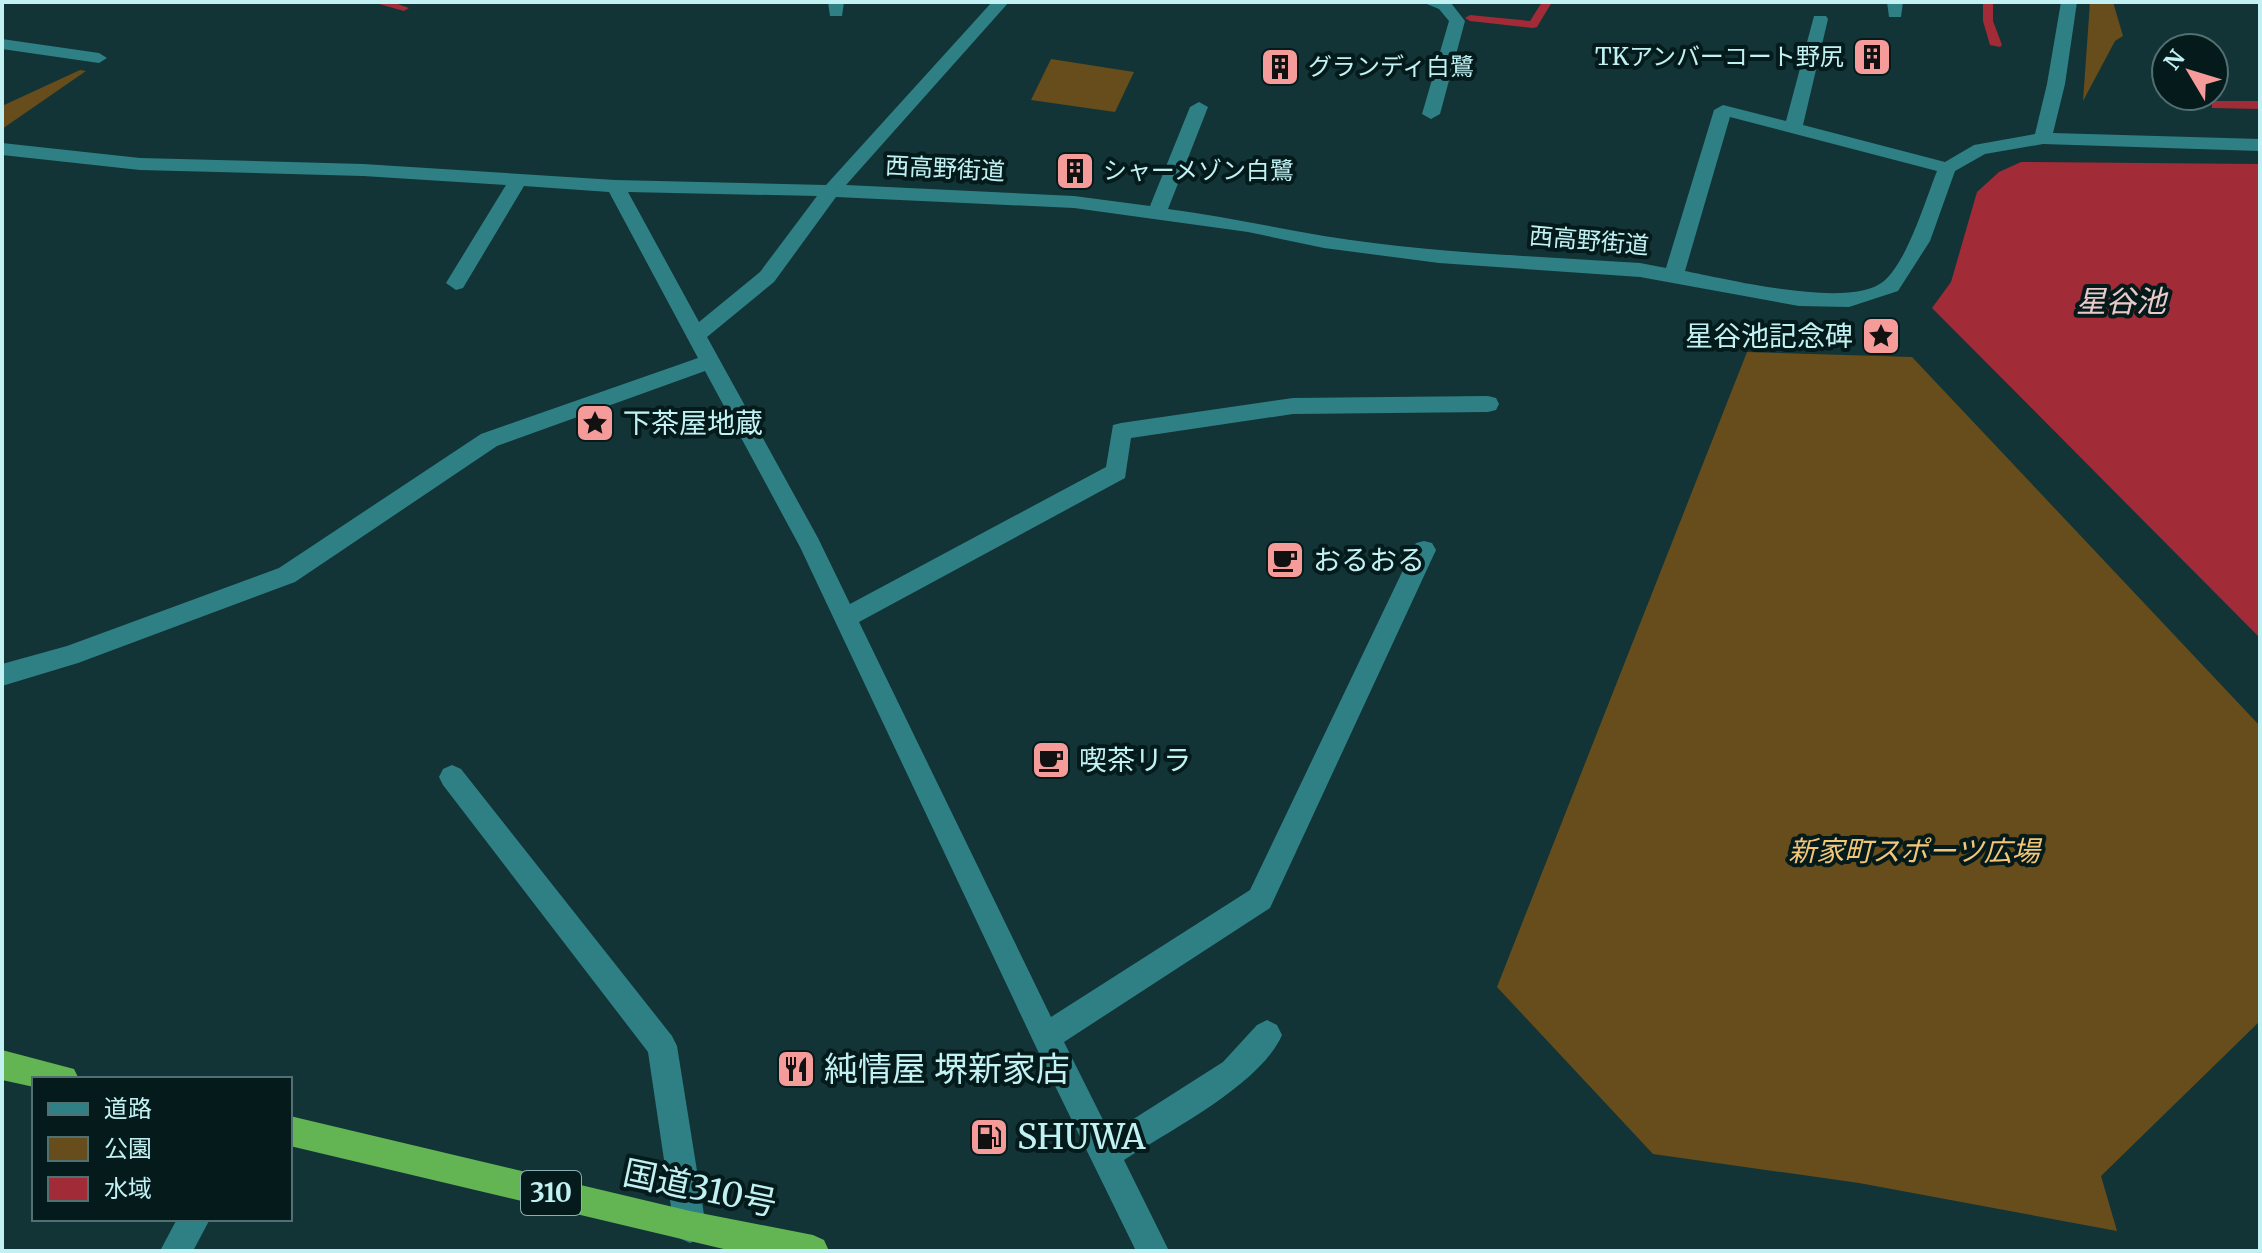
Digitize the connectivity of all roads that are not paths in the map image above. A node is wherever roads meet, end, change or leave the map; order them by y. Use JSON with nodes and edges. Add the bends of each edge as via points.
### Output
{"nodes":[{"id":1,"x":1001,"y":2,"type":"edge"},
{"id":2,"x":1430,"y":2,"type":"edge"},
{"id":3,"x":2069,"y":2,"type":"edge"},
{"id":4,"x":1820,"y":19,"type":"dead end"},
{"id":5,"x":2,"y":44,"type":"edge"},
{"id":6,"x":99,"y":58,"type":"dead end"},
{"id":7,"x":1199,"y":107,"type":"dead end"},
{"id":8,"x":1431,"y":114,"type":"dead end"},
{"id":9,"x":1793,"y":129,"type":"junction"},
{"id":10,"x":2043,"y":138,"type":"junction"},
{"id":11,"x":2260,"y":145,"type":"edge"},
{"id":12,"x":7,"y":154,"type":"edge"},
{"id":13,"x":1947,"y":168,"type":"junction"},
{"id":14,"x":518,"y":180,"type":"junction"},
{"id":15,"x":615,"y":186,"type":"junction"},
{"id":16,"x":831,"y":190,"type":"junction"},
{"id":17,"x":1157,"y":212,"type":"junction"},
{"id":18,"x":1674,"y":275,"type":"junction"},
{"id":19,"x":456,"y":283,"type":"dead end"},
{"id":20,"x":697,"y":335,"type":"junction"},
{"id":21,"x":711,"y":361,"type":"junction"},
{"id":22,"x":1488,"y":404,"type":"dead end"},
{"id":23,"x":1424,"y":550,"type":"dead end"},
{"id":24,"x":845,"y":618,"type":"junction"},
{"id":25,"x":2,"y":675,"type":"edge"},
{"id":26,"x":452,"y":777,"type":"dead end"},
{"id":27,"x":1267,"y":1035,"type":"dead end"},
{"id":28,"x":1046,"y":1037,"type":"junction"},
{"id":29,"x":2,"y":1065,"type":"edge"},
{"id":30,"x":55,"y":1077,"type":"edge"},
{"id":31,"x":292,"y":1131,"type":"edge"},
{"id":32,"x":1105,"y":1155,"type":"junction"},
{"id":33,"x":193,"y":1221,"type":"edge"},
{"id":34,"x":690,"y":1227,"type":"junction"},
{"id":35,"x":176,"y":1251,"type":"edge"},
{"id":36,"x":813,"y":1251,"type":"edge"},
{"id":37,"x":1153,"y":1251,"type":"edge"}],
"edges":[{"from":1,"to":16,"type":"street"},
{"from":2,"to":8,"type":"street","via":[[1445,6],[1457,21]]},
{"from":3,"to":10,"type":"street"},
{"from":4,"to":9,"type":"street"},
{"from":5,"to":6,"type":"street"},
{"from":7,"to":17,"type":"street"},
{"from":9,"to":13,"type":"street"},
{"from":9,"to":18,"type":"street","via":[[1723,110]]},
{"from":10,"to":11,"type":"street"},
{"from":10,"to":13,"type":"street","via":[[1980,149]]},
{"from":12,"to":14,"type":"street","name":"西高野街道"},
{"from":13,"to":18,"type":"street","name":"西高野街道","via":[[1920,241],[1891,286],[1877,293],[1849,300],[1799,299]]},
{"from":14,"to":15,"type":"street","name":"西高野街道"},
{"from":14,"to":19,"type":"street"},
{"from":15,"to":16,"type":"street","name":"西高野街道"},
{"from":15,"to":20,"type":"street"},
{"from":16,"to":17,"type":"street","name":"西高野街道","via":[[1074,202]]},
{"from":16,"to":20,"type":"street","via":[[767,277]]},
{"from":17,"to":18,"type":"street","name":"西高野街道","via":[[1324,242]]},
{"from":20,"to":21,"type":"street"},
{"from":21,"to":24,"type":"street"},
{"from":21,"to":25,"type":"street","via":[[489,440],[287,575],[69,656]]},
{"from":22,"to":24,"type":"street","via":[[1293,406],[1121,431],[1117,472]]},
{"from":23,"to":28,"type":"street","via":[[1260,899]]},
{"from":24,"to":28,"type":"street"},
{"from":26,"to":34,"type":"street","via":[[662,1046]]},
{"from":27,"to":32,"type":"street","via":[[1233,1072]]},
{"from":28,"to":32,"type":"street"},
{"from":29,"to":30,"type":"highway"},
{"from":31,"to":34,"type":"highway","name":"国道310号","number":"310"},
{"from":32,"to":37,"type":"street"},
{"from":33,"to":35,"type":"street"},
{"from":34,"to":36,"type":"highway","name":"国道310号","number":"310"}]}
